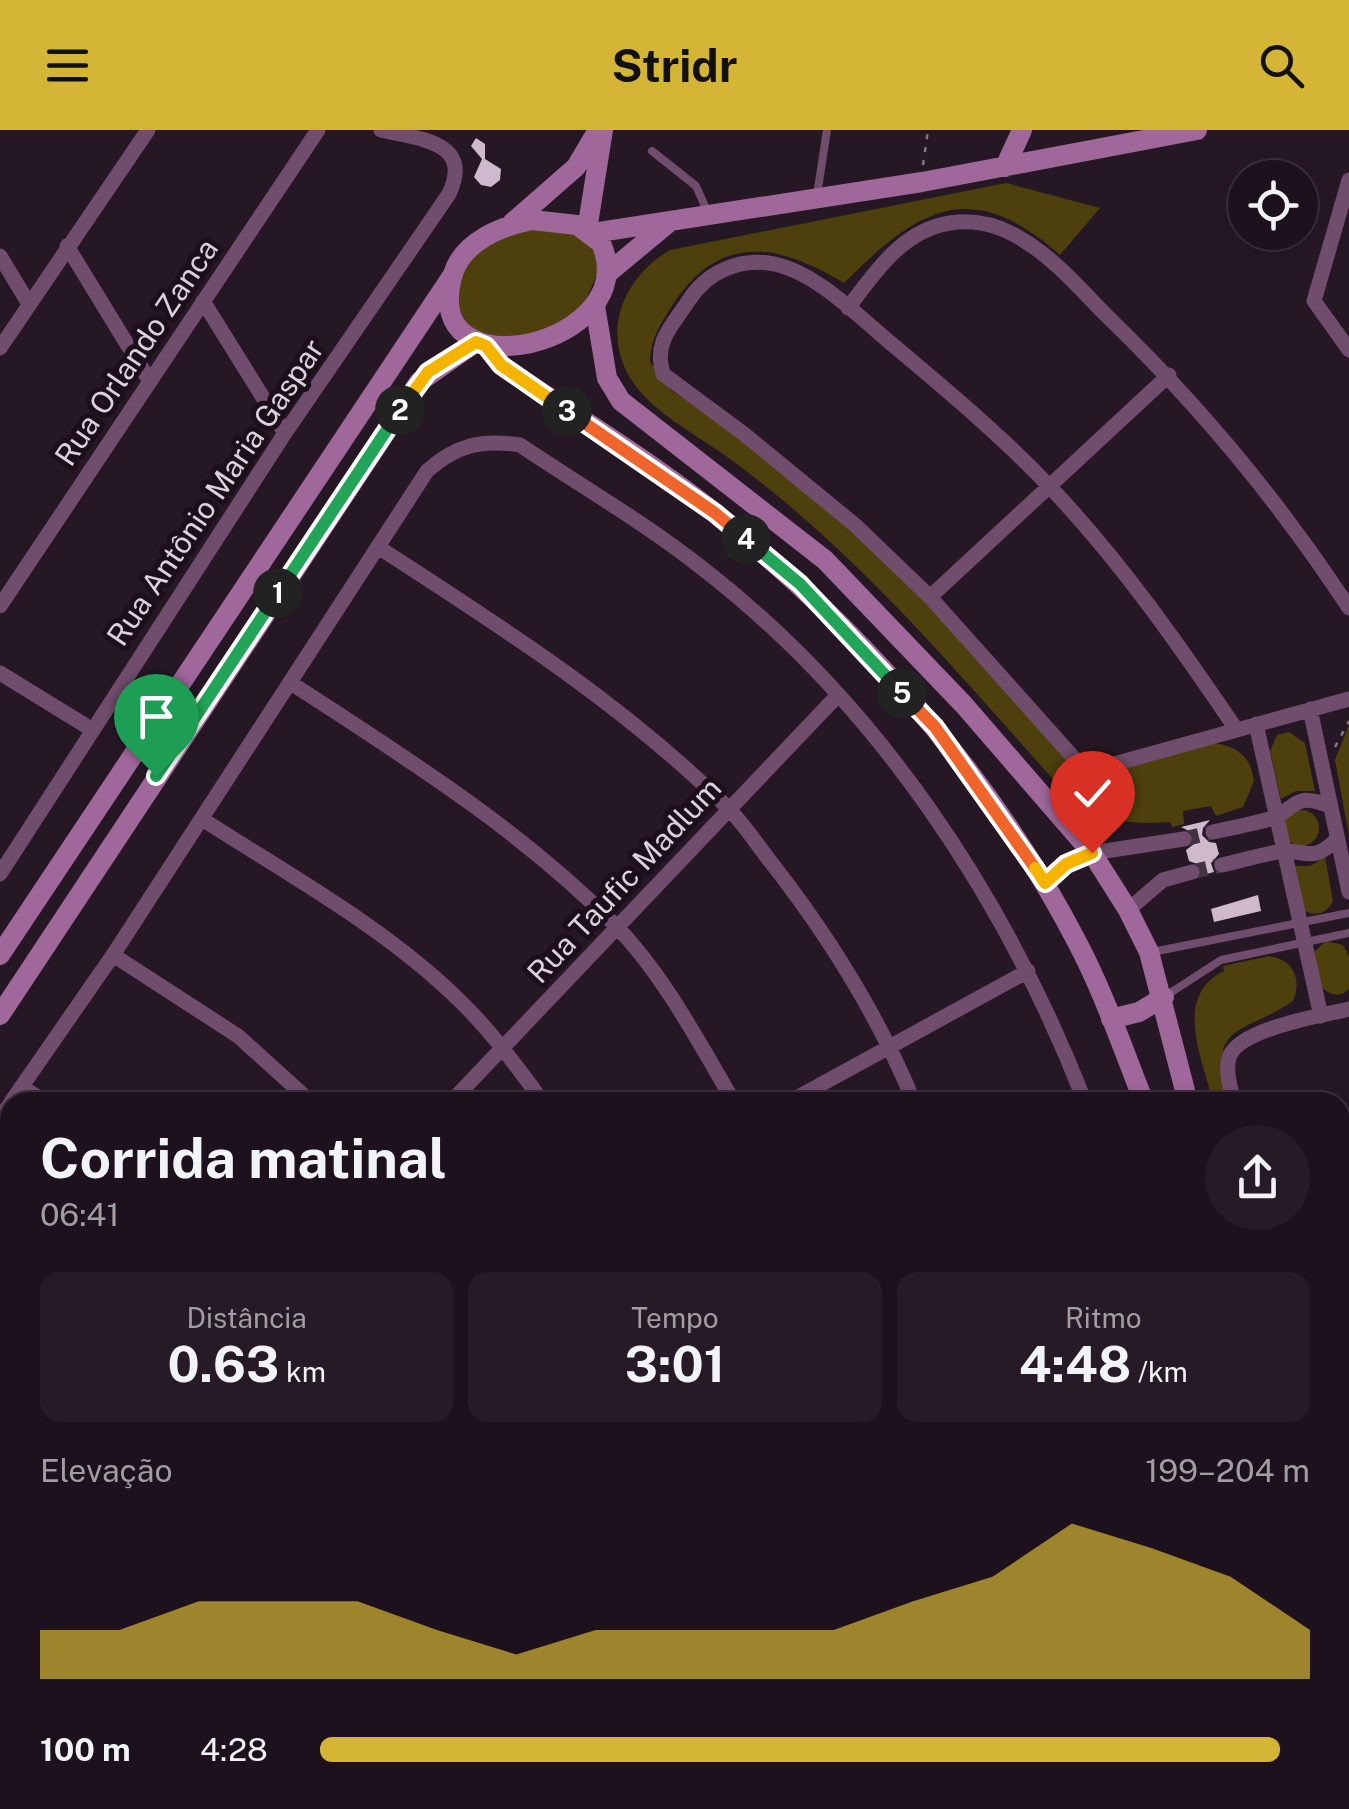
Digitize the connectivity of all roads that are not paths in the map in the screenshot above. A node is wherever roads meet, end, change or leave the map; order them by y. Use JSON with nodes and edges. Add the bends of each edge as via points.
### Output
{"nodes":[{"id":1,"x":148,"y":130,"type":"edge"},
{"id":2,"x":318,"y":130,"type":"edge"},
{"id":3,"x":380,"y":130,"type":"edge"},
{"id":4,"x":601,"y":130,"type":"edge"},
{"id":5,"x":828,"y":130,"type":"edge"},
{"id":6,"x":1022,"y":130,"type":"edge"},
{"id":7,"x":1197,"y":130,"type":"edge"},
{"id":8,"x":652,"y":151,"type":"dead end"},
{"id":9,"x":1005,"y":167,"type":"junction"},
{"id":10,"x":1349,"y":180,"type":"edge"},
{"id":11,"x":816,"y":200,"type":"junction"},
{"id":12,"x":709,"y":217,"type":"junction"},
{"id":13,"x":667,"y":224,"type":"junction"},
{"id":14,"x":510,"y":225,"type":"junction"},
{"id":15,"x":590,"y":232,"type":"junction"},
{"id":16,"x":67,"y":246,"type":"junction"},
{"id":17,"x":0,"y":256,"type":"edge"},
{"id":18,"x":608,"y":272,"type":"junction"},
{"id":19,"x":452,"y":276,"type":"junction"},
{"id":20,"x":203,"y":301,"type":"junction"},
{"id":21,"x":28,"y":304,"type":"junction"},
{"id":22,"x":595,"y":306,"type":"junction"},
{"id":23,"x":848,"y":308,"type":"junction"},
{"id":24,"x":481,"y":344,"type":"junction"},
{"id":25,"x":0,"y":348,"type":"edge"},
{"id":26,"x":1349,"y":350,"type":"edge"},
{"id":27,"x":1169,"y":375,"type":"junction"},
{"id":28,"x":150,"y":380,"type":"junction"},
{"id":29,"x":284,"y":433,"type":"junction"},
{"id":30,"x":1050,"y":486,"type":"junction"},
{"id":31,"x":378,"y":548,"type":"junction"},
{"id":32,"x":930,"y":597,"type":"junction"},
{"id":33,"x":0,"y":606,"type":"edge"},
{"id":34,"x":1349,"y":608,"type":"edge"},
{"id":35,"x":0,"y":673,"type":"edge"},
{"id":36,"x":291,"y":683,"type":"junction"},
{"id":37,"x":838,"y":695,"type":"junction"},
{"id":38,"x":1349,"y":700,"type":"edge"},
{"id":39,"x":1310,"y":709,"type":"junction"},
{"id":40,"x":1256,"y":724,"type":"junction"},
{"id":41,"x":91,"y":729,"type":"junction"},
{"id":42,"x":1236,"y":729,"type":"junction"},
{"id":43,"x":1330,"y":806,"type":"junction"},
{"id":44,"x":729,"y":809,"type":"junction"},
{"id":45,"x":1276,"y":817,"type":"junction"},
{"id":46,"x":202,"y":819,"type":"junction"},
{"id":47,"x":1213,"y":832,"type":"tunnel mouth"},
{"id":48,"x":1338,"y":839,"type":"junction"},
{"id":49,"x":1184,"y":840,"type":"tunnel mouth"},
{"id":50,"x":1154,"y":846,"type":"junction"},
{"id":51,"x":1284,"y":851,"type":"junction"},
{"id":52,"x":1092,"y":853,"type":"junction"},
{"id":53,"x":1222,"y":865,"type":"tunnel mouth"},
{"id":54,"x":1192,"y":872,"type":"tunnel mouth"},
{"id":55,"x":0,"y":874,"type":"edge"},
{"id":56,"x":1163,"y":880,"type":"junction"},
{"id":57,"x":1045,"y":883,"type":"junction"},
{"id":58,"x":1349,"y":892,"type":"edge"},
{"id":59,"x":1128,"y":910,"type":"junction"},
{"id":60,"x":1349,"y":913,"type":"edge"},
{"id":61,"x":1300,"y":923,"type":"junction"},
{"id":62,"x":617,"y":927,"type":"junction"},
{"id":63,"x":1349,"y":933,"type":"edge"},
{"id":64,"x":1304,"y":943,"type":"junction"},
{"id":65,"x":1150,"y":952,"type":"junction"},
{"id":66,"x":0,"y":954,"type":"edge"},
{"id":67,"x":113,"y":955,"type":"junction"},
{"id":68,"x":1028,"y":971,"type":"junction"},
{"id":69,"x":1164,"y":998,"type":"junction"},
{"id":70,"x":1349,"y":1009,"type":"edge"},
{"id":71,"x":0,"y":1015,"type":"edge"},
{"id":72,"x":1321,"y":1016,"type":"junction"},
{"id":73,"x":1112,"y":1019,"type":"junction"},
{"id":74,"x":890,"y":1045,"type":"junction"},
{"id":75,"x":503,"y":1047,"type":"junction"},
{"id":76,"x":22,"y":1087,"type":"junction"},
{"id":77,"x":19,"y":1092,"type":"edge"},
{"id":78,"x":30,"y":1092,"type":"edge"},
{"id":79,"x":300,"y":1092,"type":"edge"},
{"id":80,"x":460,"y":1092,"type":"edge"},
{"id":81,"x":536,"y":1092,"type":"edge"},
{"id":82,"x":728,"y":1092,"type":"edge"},
{"id":83,"x":807,"y":1092,"type":"edge"},
{"id":84,"x":910,"y":1092,"type":"edge"},
{"id":85,"x":1082,"y":1092,"type":"edge"},
{"id":86,"x":1140,"y":1092,"type":"edge"},
{"id":87,"x":1188,"y":1092,"type":"edge"},
{"id":88,"x":1232,"y":1092,"type":"edge"}],
"edges":[{"from":1,"to":16,"type":"street"},
{"from":2,"to":20,"type":"street","name":"Rua Orlando Zanca"},
{"from":3,"to":29,"type":"street","name":"Rua Antônio Maria Gaspar","via":[[432,142],[449,153],[457,172],[449,194]]},
{"from":4,"to":14,"type":"street","via":[[576,167]]},
{"from":4,"to":15,"type":"street"},
{"from":5,"to":11,"type":"lane"},
{"from":6,"to":9,"type":"street"},
{"from":7,"to":9,"type":"street"},
{"from":8,"to":12,"type":"lane","via":[[700,190]]},
{"from":9,"to":11,"type":"street"},
{"from":10,"to":26,"type":"street","via":[[1314,300]]},
{"from":11,"to":12,"type":"street"},
{"from":12,"to":13,"type":"street"},
{"from":13,"to":15,"type":"street"},
{"from":13,"to":18,"type":"street"},
{"from":14,"to":15,"type":"street","via":[[554,221]]},
{"from":14,"to":19,"type":"street","via":[[466,251]]},
{"from":15,"to":18,"type":"street","via":[[605,251]]},
{"from":16,"to":21,"type":"street"},
{"from":16,"to":28,"type":"street"},
{"from":17,"to":21,"type":"street"},
{"from":18,"to":22,"type":"street"},
{"from":19,"to":24,"type":"street","via":[[454,324]]},
{"from":19,"to":66,"type":"street"},
{"from":20,"to":28,"type":"street","name":"Rua Orlando Zanca"},
{"from":20,"to":29,"type":"street"},
{"from":21,"to":25,"type":"street"},
{"from":22,"to":24,"type":"street","via":[[542,340]]},
{"from":22,"to":52,"type":"street","via":[[607,378],[621,400],[825,560],[964,705]]},
{"from":23,"to":27,"type":"street","via":[[882,263],[920,233],[952,222],[999,228],[1051,261]]},
{"from":23,"to":30,"type":"street"},
{"from":23,"to":32,"type":"street","via":[[803,276],[771,264],[718,272],[695,291],[662,341],[662,374],[855,525]]},
{"from":24,"to":57,"type":"street","via":[[501,365],[715,513],[800,584],[935,727]]},
{"from":24,"to":71,"type":"street","via":[[419,382]]},
{"from":27,"to":30,"type":"street"},
{"from":27,"to":34,"type":"street","via":[[1279,507]]},
{"from":28,"to":33,"type":"street","name":"Rua Orlando Zanca"},
{"from":29,"to":41,"type":"street","name":"Rua Antônio Maria Gaspar"},
{"from":30,"to":32,"type":"street"},
{"from":30,"to":42,"type":"street","via":[[1114,560]]},
{"from":31,"to":36,"type":"street"},
{"from":31,"to":37,"type":"street","via":[[427,471],[458,448],[478,442],[520,445],[701,567]]},
{"from":31,"to":44,"type":"street","via":[[534,648],[632,722]]},
{"from":32,"to":42,"type":"street","via":[[1081,766],[1096,769]]},
{"from":35,"to":41,"type":"street"},
{"from":36,"to":46,"type":"street"},
{"from":36,"to":62,"type":"street","via":[[457,791]]},
{"from":37,"to":44,"type":"street","name":"Rua Taufic Madlum"},
{"from":37,"to":68,"type":"street","via":[[947,833]]},
{"from":38,"to":39,"type":"street"},
{"from":39,"to":40,"type":"street"},
{"from":39,"to":43,"type":"street"},
{"from":40,"to":42,"type":"street"},
{"from":40,"to":45,"type":"street"},
{"from":41,"to":55,"type":"street","name":"Rua Antônio Maria Gaspar"},
{"from":43,"to":45,"type":"street","via":[[1300,800]]},
{"from":43,"to":48,"type":"street"},
{"from":44,"to":62,"type":"street","name":"Rua Taufic Madlum"},
{"from":44,"to":74,"type":"street","via":[[795,893]]},
{"from":45,"to":47,"type":"street"},
{"from":45,"to":51,"type":"street"},
{"from":46,"to":67,"type":"street"},
{"from":46,"to":75,"type":"street","via":[[396,948]]},
{"from":48,"to":51,"type":"street","via":[[1312,856]]},
{"from":48,"to":58,"type":"street"},
{"from":49,"to":50,"type":"street"},
{"from":50,"to":52,"type":"street"},
{"from":50,"to":56,"type":"street"},
{"from":51,"to":53,"type":"street"},
{"from":51,"to":61,"type":"street"},
{"from":52,"to":57,"type":"street"},
{"from":52,"to":59,"type":"street"},
{"from":54,"to":56,"type":"street"},
{"from":56,"to":59,"type":"street"},
{"from":57,"to":73,"type":"street"},
{"from":59,"to":65,"type":"street"},
{"from":60,"to":61,"type":"lane"},
{"from":61,"to":64,"type":"street"},
{"from":61,"to":65,"type":"lane"},
{"from":62,"to":75,"type":"street","name":"Rua Taufic Madlum"},
{"from":62,"to":82,"type":"street"},
{"from":63,"to":64,"type":"lane"},
{"from":64,"to":69,"type":"lane","via":[[1221,960]]},
{"from":64,"to":72,"type":"street"},
{"from":65,"to":69,"type":"street"},
{"from":67,"to":76,"type":"street"},
{"from":67,"to":79,"type":"street","via":[[238,1036]]},
{"from":68,"to":74,"type":"street"},
{"from":68,"to":85,"type":"street"},
{"from":69,"to":73,"type":"street"},
{"from":69,"to":87,"type":"street"},
{"from":70,"to":72,"type":"street"},
{"from":72,"to":88,"type":"street","via":[[1250,1036],[1234,1050],[1227,1070]]},
{"from":73,"to":86,"type":"street"},
{"from":74,"to":83,"type":"street"},
{"from":74,"to":84,"type":"street"},
{"from":75,"to":80,"type":"street","name":"Rua Taufic Madlum"},
{"from":75,"to":81,"type":"street"},
{"from":76,"to":77,"type":"street"},
{"from":76,"to":78,"type":"street"}]}
